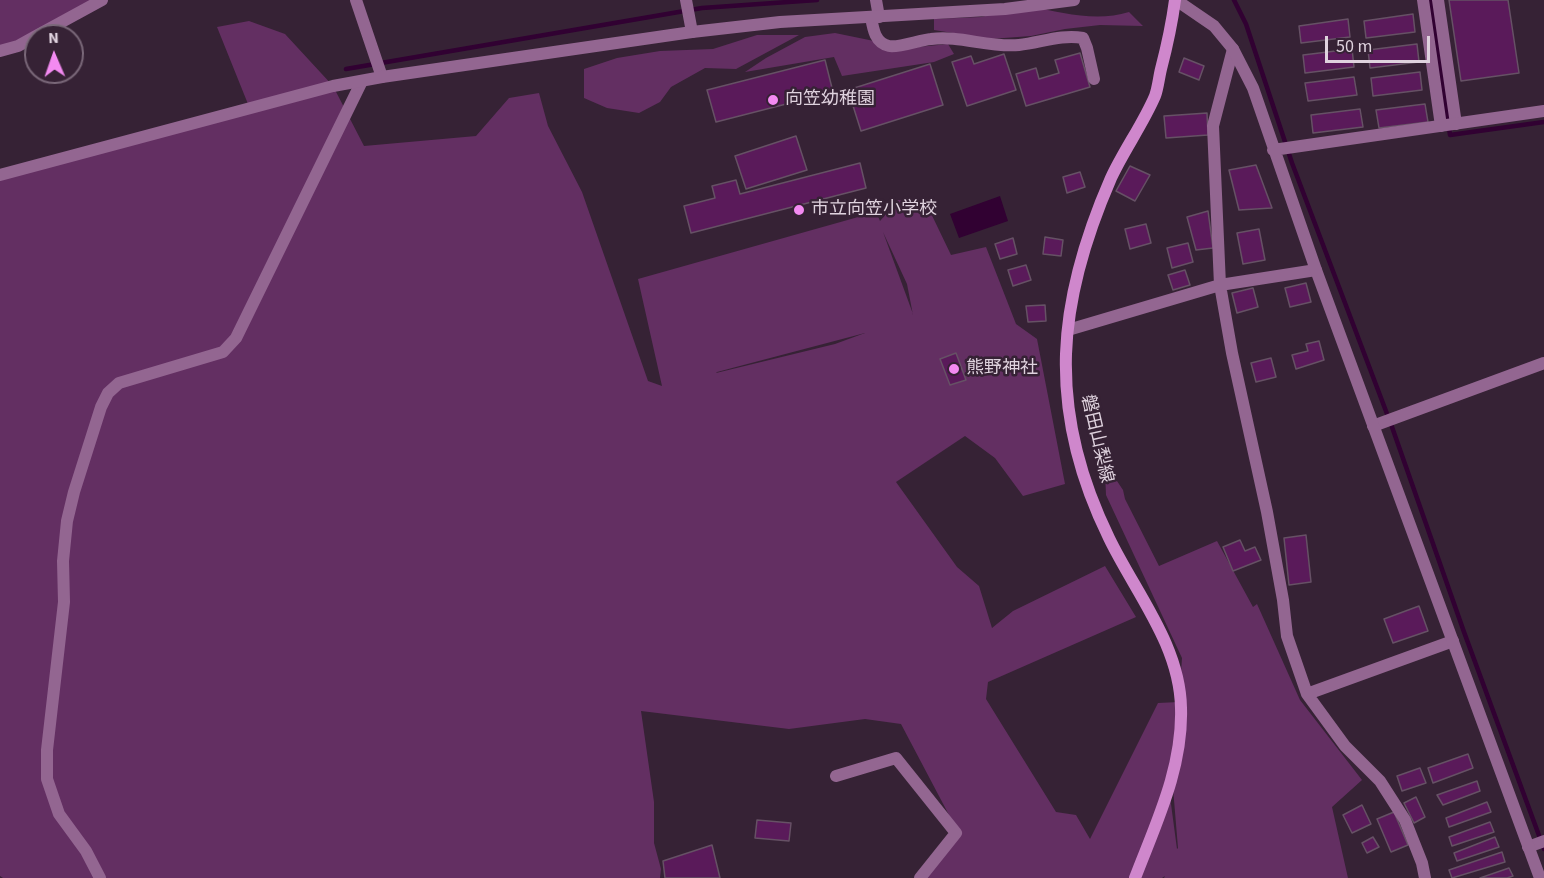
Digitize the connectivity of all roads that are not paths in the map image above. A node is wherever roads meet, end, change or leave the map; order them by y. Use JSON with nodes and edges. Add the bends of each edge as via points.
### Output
{"nodes":[{"id":1,"x":102,"y":0,"type":"edge"},
{"id":2,"x":356,"y":0,"type":"edge"},
{"id":3,"x":686,"y":0,"type":"edge"},
{"id":4,"x":876,"y":0,"type":"edge"},
{"id":5,"x":1074,"y":0,"type":"edge"},
{"id":6,"x":1176,"y":0,"type":"edge"},
{"id":7,"x":1423,"y":0,"type":"edge"},
{"id":8,"x":1438,"y":0,"type":"edge"},
{"id":9,"x":875,"y":17,"type":"junction"},
{"id":10,"x":58,"y":24,"type":"edge"},
{"id":11,"x":692,"y":32,"type":"junction"},
{"id":12,"x":24,"y":43,"type":"edge"},
{"id":13,"x":1233,"y":49,"type":"junction"},
{"id":14,"x":0,"y":51,"type":"edge"},
{"id":15,"x":382,"y":77,"type":"junction"},
{"id":16,"x":1094,"y":79,"type":"dead end"},
{"id":17,"x":362,"y":81,"type":"junction"},
{"id":18,"x":1544,"y":111,"type":"edge"},
{"id":19,"x":1456,"y":124,"type":"junction"},
{"id":20,"x":1441,"y":126,"type":"junction"},
{"id":21,"x":1273,"y":150,"type":"junction"},
{"id":22,"x":0,"y":175,"type":"edge"},
{"id":23,"x":1316,"y":270,"type":"junction"},
{"id":24,"x":1220,"y":285,"type":"junction"},
{"id":25,"x":1068,"y":330,"type":"junction"},
{"id":26,"x":1544,"y":363,"type":"edge"},
{"id":27,"x":1373,"y":426,"type":"junction"},
{"id":28,"x":1453,"y":641,"type":"junction"},
{"id":29,"x":1307,"y":694,"type":"junction"},
{"id":30,"x":836,"y":776,"type":"dead end"},
{"id":31,"x":1544,"y":841,"type":"edge"},
{"id":32,"x":1528,"y":847,"type":"junction"},
{"id":33,"x":100,"y":878,"type":"edge"},
{"id":34,"x":920,"y":878,"type":"edge"},
{"id":35,"x":1135,"y":878,"type":"edge"},
{"id":36,"x":1425,"y":878,"type":"edge"},
{"id":37,"x":1539,"y":878,"type":"edge"}],
"edges":[{"from":1,"to":10,"type":"street"},
{"from":2,"to":15,"type":"street"},
{"from":3,"to":11,"type":"street"},
{"from":4,"to":9,"type":"street"},
{"from":5,"to":9,"type":"street","via":[[1005,9]]},
{"from":6,"to":13,"type":"street","via":[[1214,27]]},
{"from":6,"to":25,"type":"main road","name":"磐田山梨線","via":[[1156,94],[1107,189],[1082,255]]},
{"from":7,"to":20,"type":"street"},
{"from":8,"to":19,"type":"street"},
{"from":9,"to":11,"type":"street"},
{"from":9,"to":16,"type":"street","via":[[874,34],[890,47],[952,38],[1017,45],[1072,36],[1083,38]]},
{"from":11,"to":15,"type":"street"},
{"from":12,"to":14,"type":"street"},
{"from":13,"to":21,"type":"street","via":[[1253,88]]},
{"from":13,"to":24,"type":"street","via":[[1213,126]]},
{"from":15,"to":17,"type":"street"},
{"from":17,"to":22,"type":"street"},
{"from":17,"to":33,"type":"street","via":[[236,338],[223,351],[119,383],[101,407],[67,521],[64,602],[47,750],[47,779],[59,814]]},
{"from":18,"to":19,"type":"street"},
{"from":19,"to":20,"type":"street"},
{"from":20,"to":21,"type":"street"},
{"from":21,"to":23,"type":"street"},
{"from":23,"to":24,"type":"street"},
{"from":23,"to":27,"type":"street"},
{"from":24,"to":25,"type":"street"},
{"from":24,"to":29,"type":"street","via":[[1267,512],[1287,636]]},
{"from":25,"to":35,"type":"main road","name":"磐田山梨線","via":[[1067,397],[1085,482],[1109,539],[1161,634],[1182,706],[1180,748]]},
{"from":26,"to":27,"type":"street"},
{"from":27,"to":28,"type":"street"},
{"from":28,"to":29,"type":"street"},
{"from":28,"to":32,"type":"street"},
{"from":29,"to":36,"type":"street","via":[[1345,746],[1380,781],[1405,820]]},
{"from":30,"to":34,"type":"street","via":[[896,758],[956,833]]},
{"from":31,"to":32,"type":"street"},
{"from":32,"to":37,"type":"street"}]}
